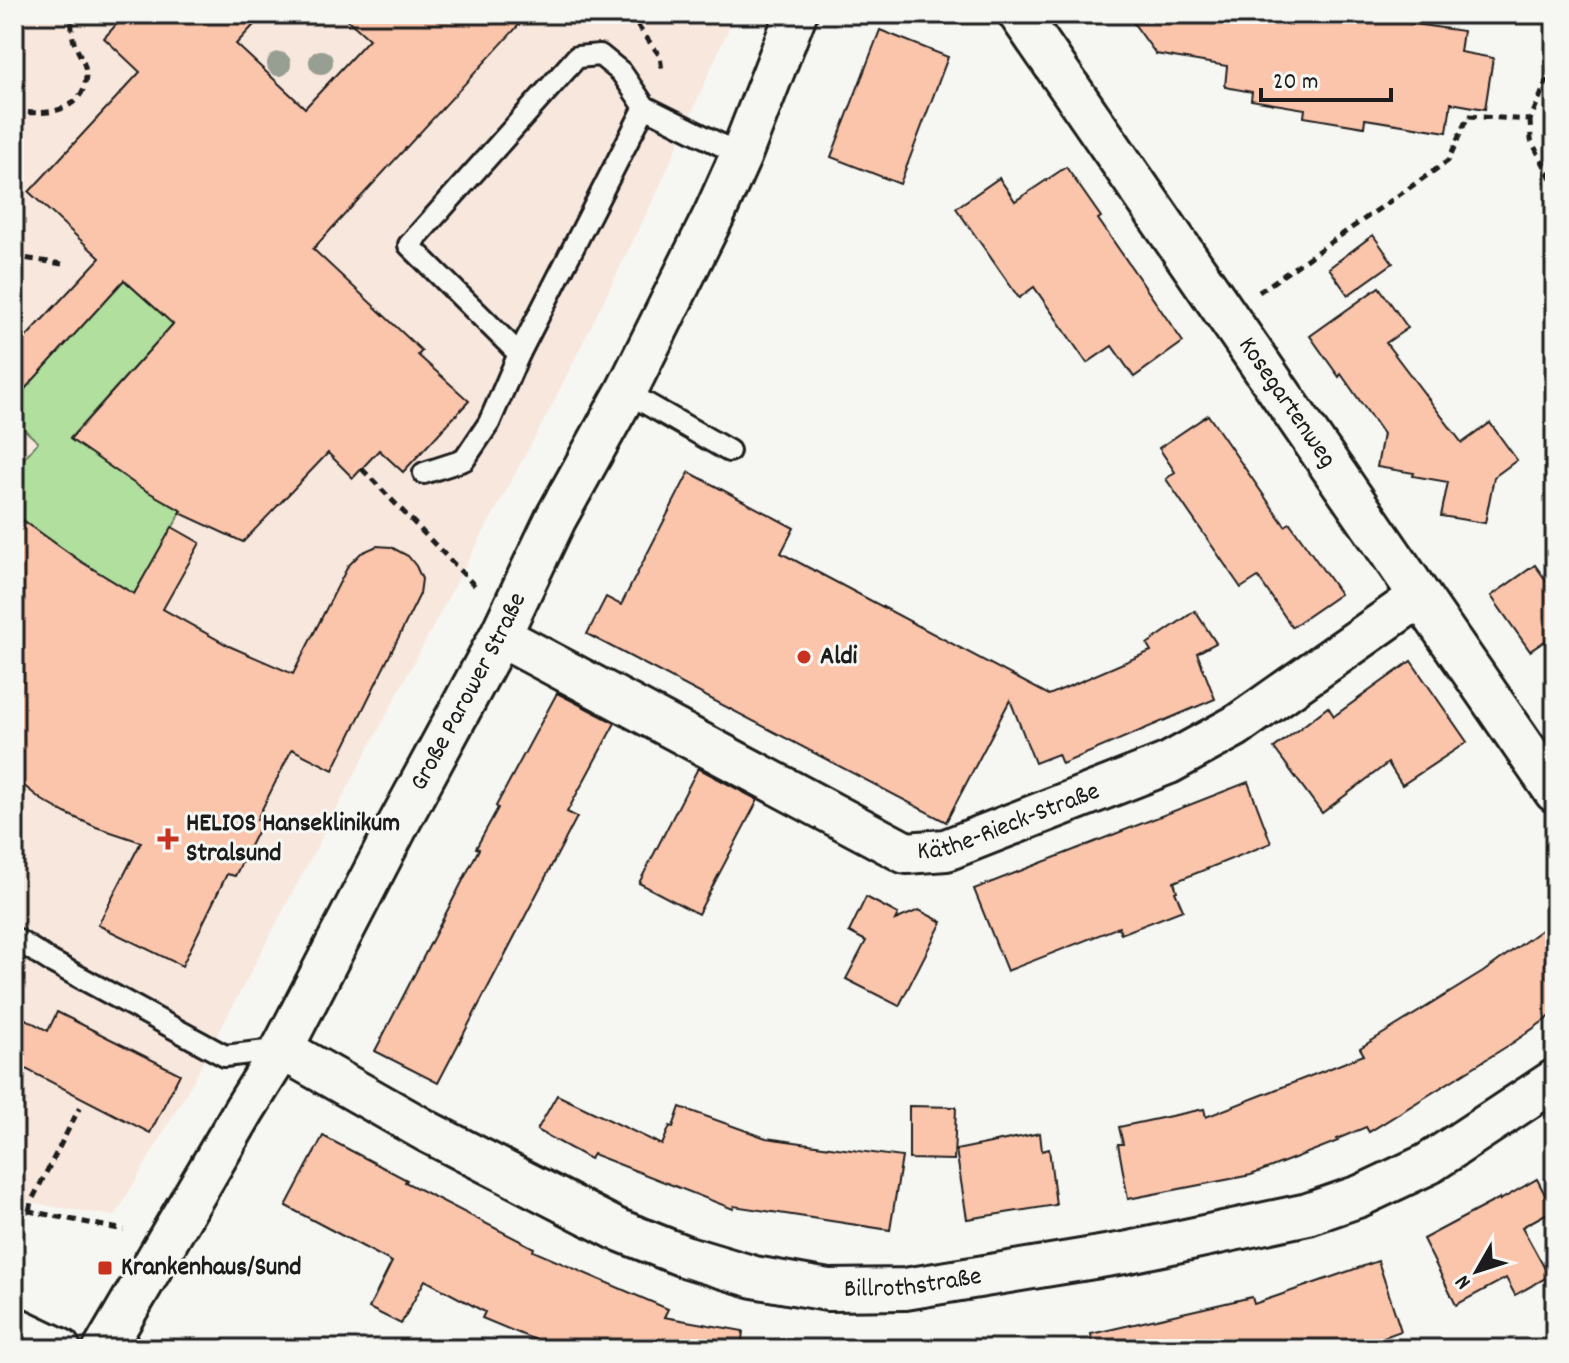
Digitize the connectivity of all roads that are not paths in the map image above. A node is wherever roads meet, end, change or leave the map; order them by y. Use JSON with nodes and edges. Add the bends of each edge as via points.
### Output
{"nodes":[{"id":1,"x":796,"y":14,"type":"edge"},
{"id":2,"x":1019,"y":14,"type":"edge"},
{"id":3,"x":645,"y":107,"type":"junction"},
{"id":4,"x":741,"y":155,"type":"junction"},
{"id":5,"x":519,"y":354,"type":"junction"},
{"id":6,"x":626,"y":392,"type":"junction"},
{"id":7,"x":729,"y":451,"type":"dead end"},
{"id":8,"x":424,"y":473,"type":"dead end"},
{"id":9,"x":1419,"y":597,"type":"junction"},
{"id":10,"x":500,"y":636,"type":"junction"},
{"id":11,"x":1555,"y":792,"type":"edge"},
{"id":12,"x":14,"y":938,"type":"edge"},
{"id":13,"x":282,"y":1049,"type":"junction"},
{"id":14,"x":1555,"y":1080,"type":"edge"},
{"id":15,"x":14,"y":1327,"type":"edge"},
{"id":16,"x":60,"y":1349,"type":"edge"},
{"id":17,"x":104,"y":1349,"type":"edge"}],
"edges":[{"from":1,"to":4,"type":"street","name":"Große Parower Straße"},
{"from":2,"to":9,"type":"street","name":"Kosegartenweg"},
{"from":3,"to":4,"type":"lane"},
{"from":3,"to":5,"type":"lane"},
{"from":3,"to":5,"type":"lane","via":[[621,72],[600,55],[577,57],[409,245]]},
{"from":4,"to":6,"type":"street","name":"Große Parower Straße"},
{"from":5,"to":8,"type":"lane","via":[[489,423],[464,460]]},
{"from":6,"to":7,"type":"lane"},
{"from":6,"to":10,"type":"street","name":"Große Parower Straße","via":[[556,518]]},
{"from":9,"to":10,"type":"street","name":"Käthe-Rieck-Straße","via":[[1236,726],[1169,763],[946,850],[906,853]]},
{"from":9,"to":11,"type":"street","name":"Kosegartenweg"},
{"from":10,"to":13,"type":"street","name":"Große Parower Straße"},
{"from":12,"to":13,"type":"lane","via":[[225,1056]]},
{"from":13,"to":14,"type":"street","name":"Billrothstraße","via":[[616,1229],[754,1277],[828,1290],[905,1289],[1124,1253],[1308,1214],[1428,1164]]},
{"from":13,"to":17,"type":"street","name":"Große Parower Straße"},
{"from":15,"to":16,"type":"street"}]}
